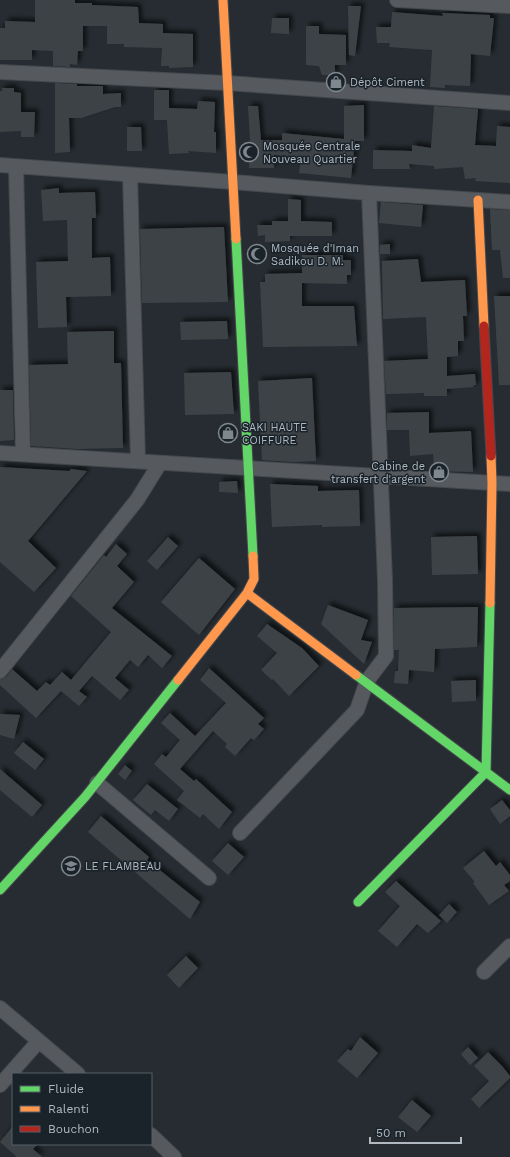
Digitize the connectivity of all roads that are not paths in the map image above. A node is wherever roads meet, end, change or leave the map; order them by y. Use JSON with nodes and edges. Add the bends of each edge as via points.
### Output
{"nodes":[{"id":1,"x":223,"y":0,"type":"edge"},
{"id":2,"x":397,"y":0,"type":"edge"},
{"id":3,"x":510,"y":6,"type":"edge"},
{"id":4,"x":0,"y":72,"type":"edge"},
{"id":5,"x":227,"y":84,"type":"junction"},
{"id":6,"x":510,"y":103,"type":"edge"},
{"id":7,"x":0,"y":165,"type":"edge"},
{"id":8,"x":16,"y":167,"type":"junction"},
{"id":9,"x":130,"y":175,"type":"junction"},
{"id":10,"x":233,"y":182,"type":"junction"},
{"id":11,"x":369,"y":193,"type":"junction"},
{"id":12,"x":478,"y":200,"type":"junction"},
{"id":13,"x":510,"y":202,"type":"edge"},
{"id":14,"x":0,"y":453,"type":"edge"},
{"id":15,"x":23,"y":454,"type":"junction"},
{"id":16,"x":138,"y":461,"type":"junction"},
{"id":17,"x":160,"y":463,"type":"junction"},
{"id":18,"x":249,"y":468,"type":"junction"},
{"id":19,"x":380,"y":476,"type":"junction"},
{"id":20,"x":492,"y":483,"type":"junction"},
{"id":21,"x":510,"y":484,"type":"edge"},
{"id":22,"x":247,"y":592,"type":"junction"},
{"id":23,"x":0,"y":671,"type":"edge"},
{"id":24,"x":367,"y":681,"type":"junction"},
{"id":25,"x":486,"y":772,"type":"junction"},
{"id":26,"x":97,"y":783,"type":"junction"},
{"id":27,"x":510,"y":790,"type":"edge"},
{"id":28,"x":240,"y":833,"type":"dead end"},
{"id":29,"x":209,"y":878,"type":"dead end"},
{"id":30,"x":0,"y":890,"type":"edge"},
{"id":31,"x":358,"y":902,"type":"dead end"},
{"id":32,"x":510,"y":946,"type":"edge"},
{"id":33,"x":484,"y":972,"type":"dead end"},
{"id":34,"x":0,"y":1008,"type":"edge"},
{"id":35,"x":38,"y":1042,"type":"junction"},
{"id":36,"x":77,"y":1073,"type":"edge"},
{"id":37,"x":0,"y":1085,"type":"edge"},
{"id":38,"x":152,"y":1136,"type":"edge"},
{"id":39,"x":174,"y":1157,"type":"edge"}],
"edges":[{"from":1,"to":5,"type":"street"},
{"from":2,"to":3,"type":"street"},
{"from":4,"to":5,"type":"street"},
{"from":5,"to":6,"type":"street"},
{"from":5,"to":10,"type":"street"},
{"from":7,"to":8,"type":"street"},
{"from":8,"to":9,"type":"street"},
{"from":8,"to":15,"type":"street"},
{"from":9,"to":10,"type":"street"},
{"from":9,"to":16,"type":"street"},
{"from":10,"to":11,"type":"street"},
{"from":10,"to":18,"type":"street"},
{"from":11,"to":12,"type":"street"},
{"from":11,"to":19,"type":"street"},
{"from":12,"to":13,"type":"street"},
{"from":12,"to":20,"type":"street"},
{"from":14,"to":15,"type":"street"},
{"from":15,"to":16,"type":"street"},
{"from":16,"to":17,"type":"street"},
{"from":17,"to":18,"type":"street"},
{"from":17,"to":23,"type":"street","via":[[137,500]]},
{"from":18,"to":19,"type":"street"},
{"from":18,"to":22,"type":"street","via":[[254,579]]},
{"from":19,"to":20,"type":"street"},
{"from":19,"to":24,"type":"street","via":[[386,656]]},
{"from":20,"to":21,"type":"street"},
{"from":20,"to":25,"type":"street"},
{"from":22,"to":24,"type":"street"},
{"from":22,"to":26,"type":"street"},
{"from":24,"to":25,"type":"street"},
{"from":24,"to":28,"type":"street","via":[[357,710]]},
{"from":25,"to":27,"type":"street"},
{"from":25,"to":31,"type":"street"},
{"from":26,"to":29,"type":"street"},
{"from":26,"to":30,"type":"street"},
{"from":32,"to":33,"type":"street"},
{"from":34,"to":35,"type":"street"},
{"from":35,"to":36,"type":"street"},
{"from":35,"to":37,"type":"street"},
{"from":38,"to":39,"type":"street"}]}
